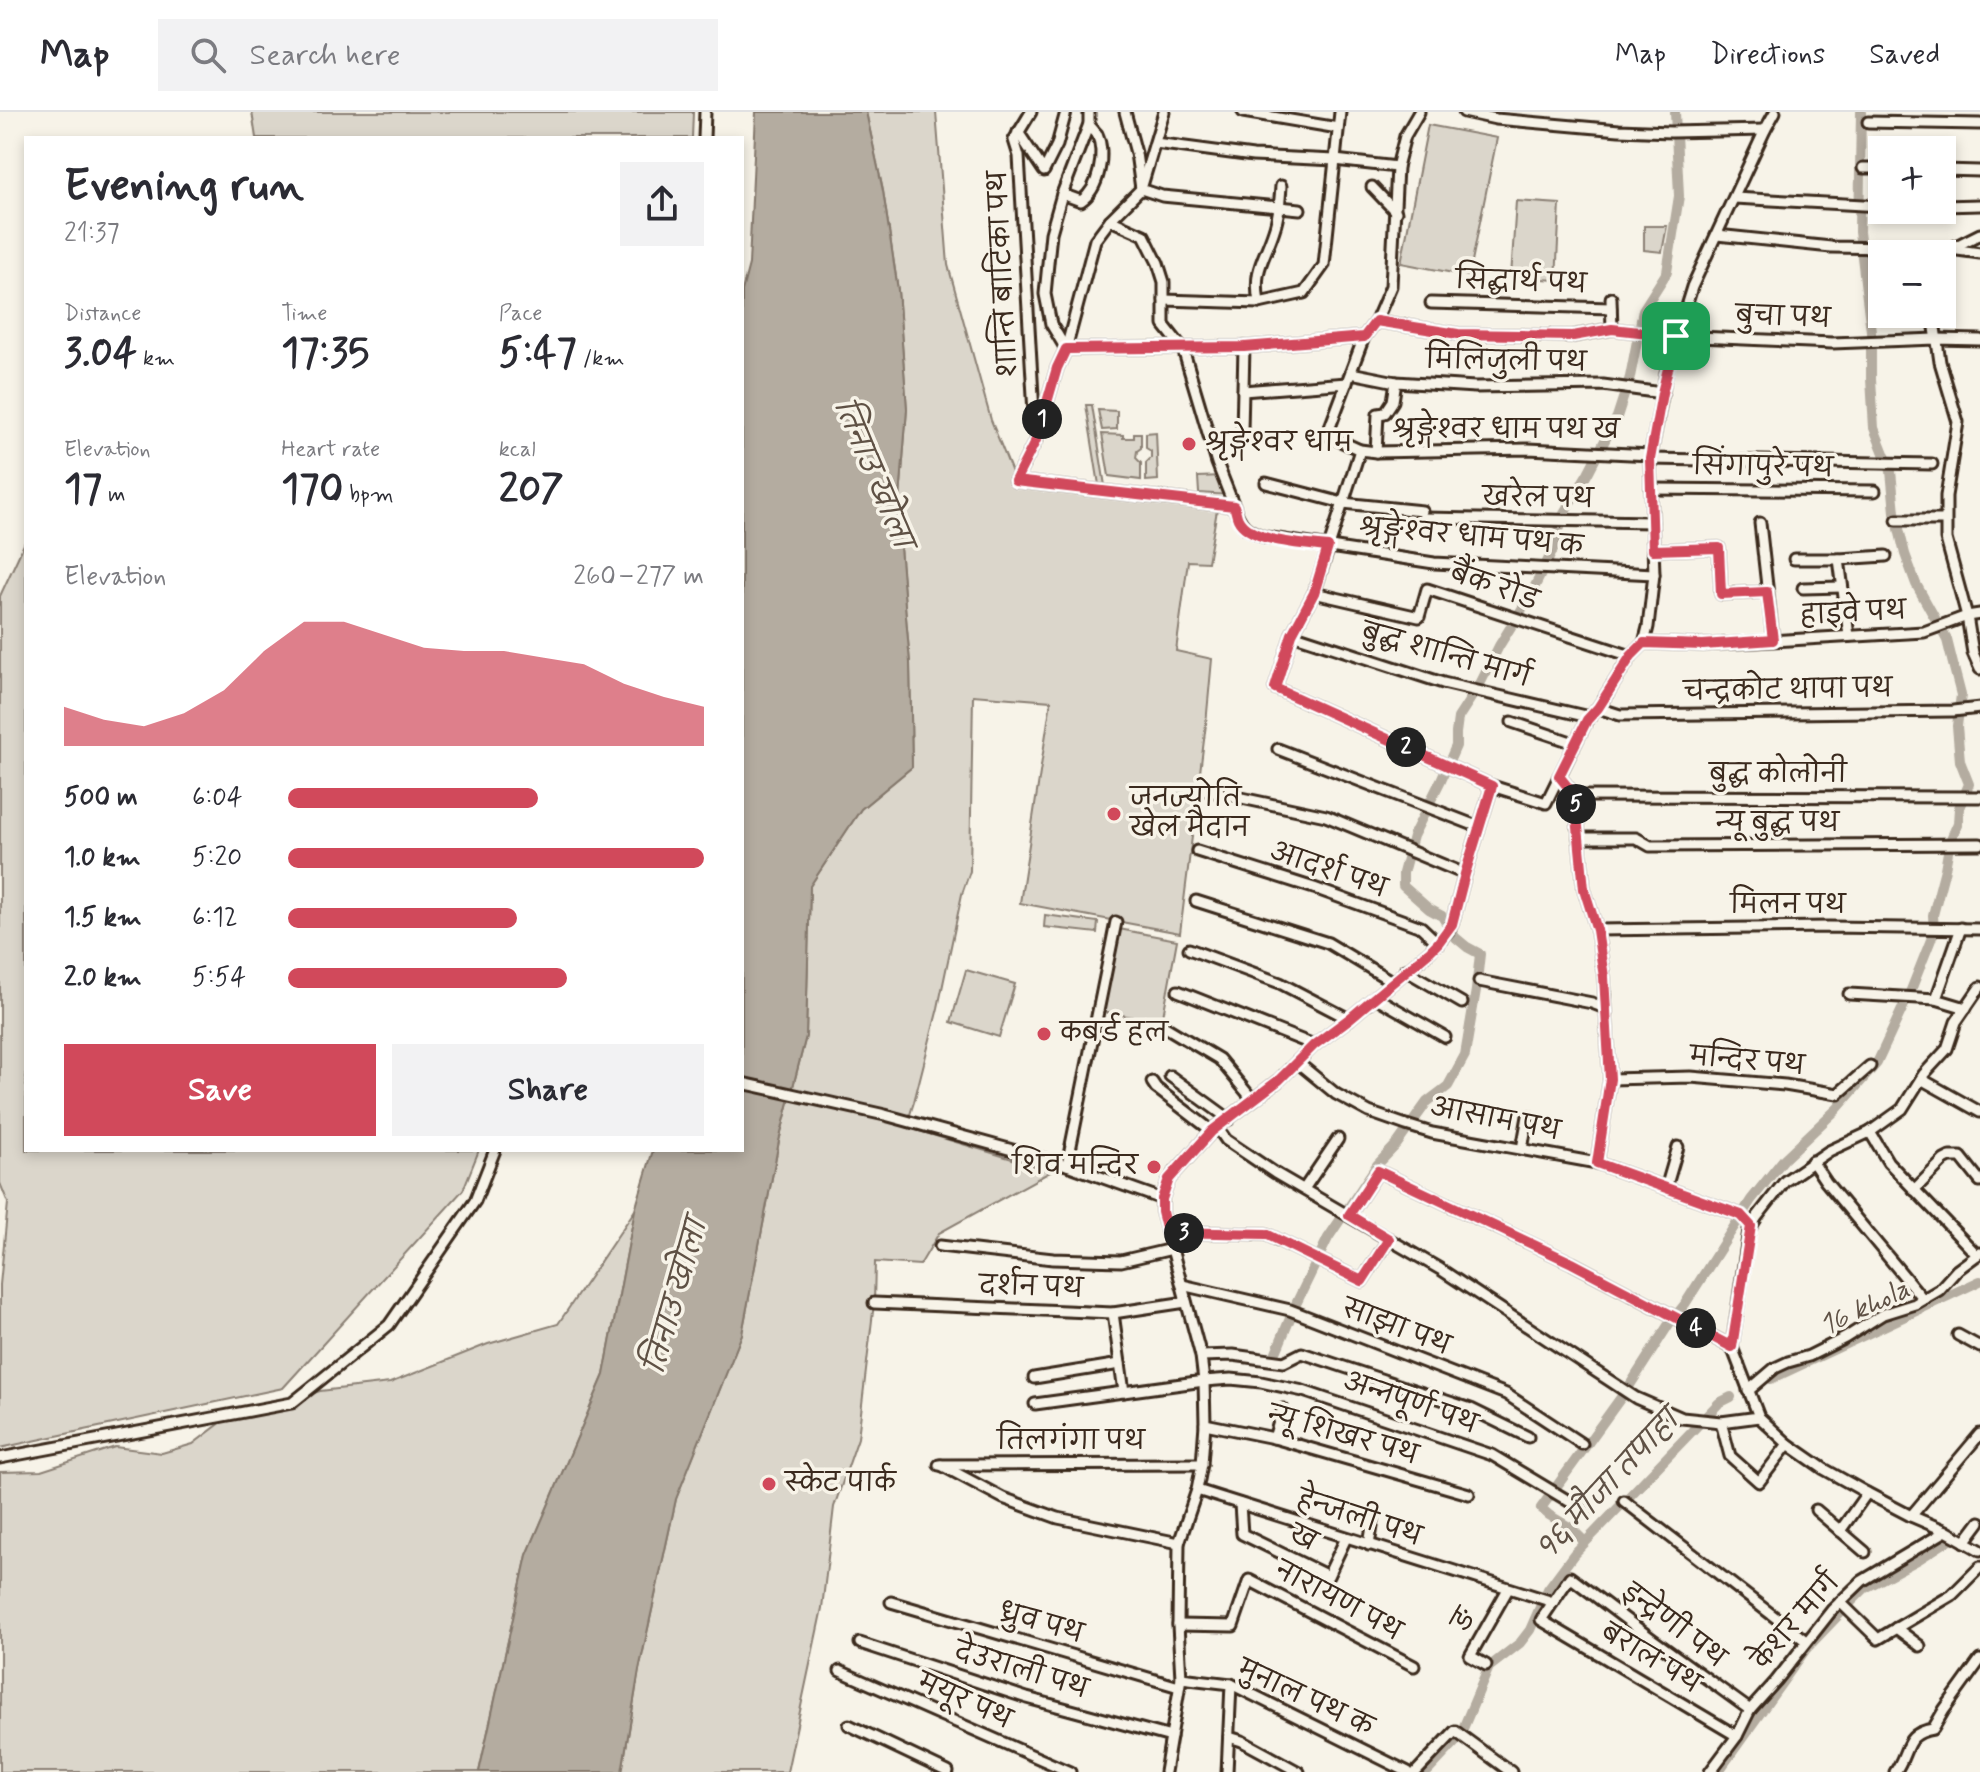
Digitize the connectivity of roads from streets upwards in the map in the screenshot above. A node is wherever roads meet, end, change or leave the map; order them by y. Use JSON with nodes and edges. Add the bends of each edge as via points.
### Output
{"nodes":[{"id":1,"x":705,"y":112,"type":"edge"},
{"id":2,"x":1031,"y":112,"type":"edge"},
{"id":3,"x":1066,"y":112,"type":"edge"},
{"id":4,"x":1089,"y":112,"type":"edge"},
{"id":5,"x":1125,"y":112,"type":"edge"},
{"id":6,"x":1164,"y":112,"type":"edge"},
{"id":7,"x":1243,"y":112,"type":"edge"},
{"id":8,"x":1340,"y":112,"type":"edge"},
{"id":9,"x":1419,"y":112,"type":"edge"},
{"id":10,"x":1464,"y":112,"type":"edge"},
{"id":11,"x":1775,"y":112,"type":"edge"},
{"id":12,"x":1868,"y":122,"type":"dead end"},
{"id":13,"x":1089,"y":124,"type":"junction"},
{"id":14,"x":1980,"y":124,"type":"edge"},
{"id":15,"x":1338,"y":128,"type":"junction"},
{"id":16,"x":1765,"y":130,"type":"junction"},
{"id":17,"x":1018,"y":132,"type":"junction"},
{"id":18,"x":704,"y":136,"type":"edge"},
{"id":19,"x":1155,"y":143,"type":"junction"},
{"id":20,"x":1335,"y":160,"type":"junction"},
{"id":21,"x":1397,"y":167,"type":"junction"},
{"id":22,"x":1863,"y":168,"type":"dead end"},
{"id":23,"x":1868,"y":168,"type":"edge"},
{"id":24,"x":1956,"y":170,"type":"edge"},
{"id":25,"x":1980,"y":171,"type":"edge"},
{"id":26,"x":1281,"y":186,"type":"dead end"},
{"id":27,"x":1372,"y":187,"type":"dead end"},
{"id":28,"x":1141,"y":189,"type":"junction"},
{"id":29,"x":1062,"y":194,"type":"junction"},
{"id":30,"x":1734,"y":198,"type":"junction"},
{"id":31,"x":1868,"y":205,"type":"edge"},
{"id":32,"x":1980,"y":205,"type":"edge"},
{"id":33,"x":1956,"y":206,"type":"edge"},
{"id":34,"x":1279,"y":207,"type":"junction"},
{"id":35,"x":1300,"y":209,"type":"dead end"},
{"id":36,"x":1396,"y":212,"type":"junction"},
{"id":37,"x":1110,"y":220,"type":"junction"},
{"id":38,"x":1980,"y":234,"type":"edge"},
{"id":39,"x":1717,"y":235,"type":"junction"},
{"id":40,"x":1956,"y":246,"type":"edge"},
{"id":41,"x":1868,"y":247,"type":"edge"},
{"id":42,"x":1956,"y":250,"type":"edge"},
{"id":43,"x":1980,"y":253,"type":"edge"},
{"id":44,"x":1164,"y":300,"type":"junction"},
{"id":45,"x":1259,"y":303,"type":"junction"},
{"id":46,"x":1431,"y":303,"type":"dead end"},
{"id":47,"x":1376,"y":321,"type":"junction"},
{"id":48,"x":1935,"y":328,"type":"edge"},
{"id":49,"x":1615,"y":329,"type":"junction"},
{"id":50,"x":1676,"y":336,"type":"junction"},
{"id":51,"x":1364,"y":337,"type":"junction"},
{"id":52,"x":1936,"y":339,"type":"junction"},
{"id":53,"x":1980,"y":340,"type":"edge"},
{"id":54,"x":1244,"y":347,"type":"junction"},
{"id":55,"x":1066,"y":349,"type":"junction"},
{"id":56,"x":1183,"y":349,"type":"junction"},
{"id":57,"x":1351,"y":373,"type":"junction"},
{"id":58,"x":1396,"y":382,"type":"junction"},
{"id":59,"x":1347,"y":383,"type":"junction"},
{"id":60,"x":1243,"y":391,"type":"junction"},
{"id":61,"x":1662,"y":393,"type":"junction"},
{"id":62,"x":1242,"y":431,"type":"dead end"},
{"id":63,"x":1036,"y":440,"type":"junction"},
{"id":64,"x":1360,"y":450,"type":"junction"},
{"id":65,"x":1376,"y":452,"type":"junction"},
{"id":66,"x":1650,"y":457,"type":"junction"},
{"id":67,"x":1932,"y":464,"type":"dead end"},
{"id":68,"x":1266,"y":483,"type":"dead end"},
{"id":69,"x":1651,"y":489,"type":"junction"},
{"id":70,"x":1875,"y":491,"type":"dead end"},
{"id":71,"x":1343,"y":503,"type":"junction"},
{"id":72,"x":1234,"y":506,"type":"junction"},
{"id":73,"x":1897,"y":520,"type":"dead end"},
{"id":74,"x":1945,"y":520,"type":"junction"},
{"id":75,"x":1652,"y":522,"type":"junction"},
{"id":76,"x":1760,"y":523,"type":"dead end"},
{"id":77,"x":1328,"y":547,"type":"junction"},
{"id":78,"x":1653,"y":550,"type":"junction"},
{"id":79,"x":1886,"y":556,"type":"dead end"},
{"id":80,"x":1794,"y":559,"type":"dead end"},
{"id":81,"x":1839,"y":559,"type":"junction"},
{"id":82,"x":1654,"y":574,"type":"junction"},
{"id":83,"x":1842,"y":587,"type":"junction"},
{"id":84,"x":1803,"y":588,"type":"dead end"},
{"id":85,"x":1767,"y":592,"type":"junction"},
{"id":86,"x":1314,"y":593,"type":"junction"},
{"id":87,"x":1980,"y":614,"type":"edge"},
{"id":88,"x":1967,"y":616,"type":"junction"},
{"id":89,"x":1292,"y":634,"type":"junction"},
{"id":90,"x":1849,"y":636,"type":"junction"},
{"id":91,"x":1773,"y":640,"type":"junction"},
{"id":92,"x":1644,"y":643,"type":"junction"},
{"id":93,"x":1631,"y":656,"type":"junction"},
{"id":94,"x":1980,"y":669,"type":"edge"},
{"id":95,"x":1598,"y":708,"type":"junction"},
{"id":96,"x":1980,"y":708,"type":"edge"},
{"id":97,"x":1589,"y":717,"type":"junction"},
{"id":98,"x":1512,"y":722,"type":"dead end"},
{"id":99,"x":1574,"y":743,"type":"junction"},
{"id":100,"x":1278,"y":749,"type":"dead end"},
{"id":101,"x":1559,"y":776,"type":"junction"},
{"id":102,"x":1492,"y":786,"type":"junction"},
{"id":103,"x":1204,"y":790,"type":"dead end"},
{"id":104,"x":1575,"y":796,"type":"junction"},
{"id":105,"x":1980,"y":797,"type":"edge"},
{"id":106,"x":1479,"y":827,"type":"junction"},
{"id":107,"x":1579,"y":838,"type":"junction"},
{"id":108,"x":1980,"y":844,"type":"edge"},
{"id":109,"x":1197,"y":851,"type":"dead end"},
{"id":110,"x":1465,"y":874,"type":"junction"},
{"id":111,"x":1196,"y":901,"type":"dead end"},
{"id":112,"x":1116,"y":922,"type":"dead end"},
{"id":113,"x":1958,"y":928,"type":"junction"},
{"id":114,"x":1980,"y":929,"type":"edge"},
{"id":115,"x":1597,"y":930,"type":"junction"},
{"id":116,"x":1438,"y":943,"type":"junction"},
{"id":117,"x":1189,"y":949,"type":"dead end"},
{"id":118,"x":1405,"y":970,"type":"junction"},
{"id":119,"x":1479,"y":981,"type":"dead end"},
{"id":120,"x":1393,"y":982,"type":"junction"},
{"id":121,"x":1980,"y":987,"type":"edge"},
{"id":122,"x":1178,"y":991,"type":"dead end"},
{"id":123,"x":1849,"y":994,"type":"dead end"},
{"id":124,"x":1375,"y":997,"type":"junction"},
{"id":125,"x":1936,"y":999,"type":"junction"},
{"id":126,"x":1462,"y":1003,"type":"dead end"},
{"id":127,"x":1605,"y":1008,"type":"junction"},
{"id":128,"x":1966,"y":1008,"type":"junction"},
{"id":129,"x":1349,"y":1019,"type":"junction"},
{"id":130,"x":1162,"y":1025,"type":"dead end"},
{"id":131,"x":1445,"y":1037,"type":"dead end"},
{"id":132,"x":1314,"y":1045,"type":"junction"},
{"id":133,"x":1297,"y":1062,"type":"junction"},
{"id":134,"x":1870,"y":1066,"type":"dead end"},
{"id":135,"x":1170,"y":1076,"type":"dead end"},
{"id":136,"x":1610,"y":1079,"type":"junction"},
{"id":137,"x":1921,"y":1079,"type":"junction"},
{"id":138,"x":1152,"y":1082,"type":"dead end"},
{"id":139,"x":744,"y":1083,"type":"edge"},
{"id":140,"x":1253,"y":1100,"type":"junction"},
{"id":141,"x":1980,"y":1112,"type":"edge"},
{"id":142,"x":1528,"y":1116,"type":"dead end"},
{"id":143,"x":1229,"y":1119,"type":"junction"},
{"id":144,"x":1215,"y":1129,"type":"junction"},
{"id":145,"x":1870,"y":1132,"type":"junction"},
{"id":146,"x":1338,"y":1139,"type":"dead end"},
{"id":147,"x":1678,"y":1147,"type":"dead end"},
{"id":148,"x":1522,"y":1149,"type":"junction"},
{"id":149,"x":494,"y":1152,"type":"edge"},
{"id":150,"x":1812,"y":1161,"type":"junction"},
{"id":151,"x":1597,"y":1163,"type":"junction"},
{"id":152,"x":1067,"y":1165,"type":"junction"},
{"id":153,"x":1980,"y":1181,"type":"edge"},
{"id":154,"x":1666,"y":1188,"type":"junction"},
{"id":155,"x":1304,"y":1189,"type":"junction"},
{"id":156,"x":1914,"y":1190,"type":"junction"},
{"id":157,"x":1162,"y":1199,"type":"junction"},
{"id":158,"x":1346,"y":1213,"type":"junction"},
{"id":159,"x":1750,"y":1226,"type":"junction"},
{"id":160,"x":1167,"y":1232,"type":"junction"},
{"id":161,"x":1389,"y":1239,"type":"junction"},
{"id":162,"x":940,"y":1246,"type":"dead end"},
{"id":163,"x":1172,"y":1249,"type":"junction"},
{"id":164,"x":1979,"y":1254,"type":"edge"},
{"id":165,"x":1182,"y":1285,"type":"junction"},
{"id":166,"x":1923,"y":1299,"type":"junction"},
{"id":167,"x":1186,"y":1302,"type":"junction"},
{"id":168,"x":874,"y":1303,"type":"dead end"},
{"id":169,"x":1113,"y":1313,"type":"junction"},
{"id":170,"x":1958,"y":1335,"type":"dead end"},
{"id":171,"x":1732,"y":1347,"type":"junction"},
{"id":172,"x":1980,"y":1347,"type":"edge"},
{"id":173,"x":1201,"y":1356,"type":"junction"},
{"id":174,"x":1120,"y":1364,"type":"junction"},
{"id":175,"x":1034,"y":1378,"type":"dead end"},
{"id":176,"x":1204,"y":1381,"type":"junction"},
{"id":177,"x":1748,"y":1391,"type":"junction"},
{"id":178,"x":1124,"y":1392,"type":"junction"},
{"id":179,"x":1035,"y":1404,"type":"dead end"},
{"id":180,"x":1283,"y":1409,"type":"dead end"},
{"id":181,"x":1759,"y":1417,"type":"junction"},
{"id":182,"x":1721,"y":1422,"type":"junction"},
{"id":183,"x":1205,"y":1424,"type":"junction"},
{"id":184,"x":1980,"y":1434,"type":"edge"},
{"id":185,"x":1528,"y":1437,"type":"dead end"},
{"id":186,"x":1274,"y":1438,"type":"junction"},
{"id":187,"x":1582,"y":1444,"type":"dead end"},
{"id":188,"x":1788,"y":1444,"type":"junction"},
{"id":189,"x":0,"y":1458,"type":"edge"},
{"id":190,"x":1202,"y":1464,"type":"junction"},
{"id":191,"x":1197,"y":1490,"type":"junction"},
{"id":192,"x":1867,"y":1493,"type":"junction"},
{"id":193,"x":1469,"y":1494,"type":"dead end"},
{"id":194,"x":1624,"y":1501,"type":"dead end"},
{"id":195,"x":1240,"y":1504,"type":"junction"},
{"id":196,"x":1816,"y":1510,"type":"dead end"},
{"id":197,"x":1587,"y":1512,"type":"dead end"},
{"id":198,"x":1911,"y":1516,"type":"junction"},
{"id":199,"x":1373,"y":1520,"type":"dead end"},
{"id":200,"x":1980,"y":1522,"type":"edge"},
{"id":201,"x":1840,"y":1531,"type":"junction"},
{"id":202,"x":1946,"y":1531,"type":"junction"},
{"id":203,"x":1346,"y":1538,"type":"junction"},
{"id":204,"x":1965,"y":1542,"type":"junction"},
{"id":205,"x":1179,"y":1543,"type":"junction"},
{"id":206,"x":1369,"y":1545,"type":"junction"},
{"id":207,"x":1980,"y":1550,"type":"edge"},
{"id":208,"x":1865,"y":1552,"type":"dead end"},
{"id":209,"x":1980,"y":1567,"type":"edge"},
{"id":210,"x":1508,"y":1589,"type":"junction"},
{"id":211,"x":1545,"y":1600,"type":"junction"},
{"id":212,"x":891,"y":1602,"type":"dead end"},
{"id":213,"x":1844,"y":1607,"type":"junction"},
{"id":214,"x":1178,"y":1625,"type":"junction"},
{"id":215,"x":1896,"y":1628,"type":"junction"},
{"id":216,"x":1806,"y":1641,"type":"junction"},
{"id":217,"x":860,"y":1643,"type":"dead end"},
{"id":218,"x":1920,"y":1646,"type":"dead end"},
{"id":219,"x":1980,"y":1660,"type":"edge"},
{"id":220,"x":1486,"y":1665,"type":"dead end"},
{"id":221,"x":1414,"y":1666,"type":"dead end"},
{"id":222,"x":840,"y":1671,"type":"dead end"},
{"id":223,"x":1180,"y":1682,"type":"junction"},
{"id":224,"x":1231,"y":1684,"type":"junction"},
{"id":225,"x":1750,"y":1710,"type":"junction"},
{"id":226,"x":849,"y":1725,"type":"dead end"},
{"id":227,"x":1737,"y":1736,"type":"junction"},
{"id":228,"x":1171,"y":1737,"type":"junction"},
{"id":229,"x":1229,"y":1737,"type":"junction"},
{"id":230,"x":948,"y":1772,"type":"edge"},
{"id":231,"x":1070,"y":1772,"type":"edge"},
{"id":232,"x":1165,"y":1772,"type":"edge"},
{"id":233,"x":1227,"y":1772,"type":"edge"},
{"id":234,"x":1299,"y":1772,"type":"edge"},
{"id":235,"x":1408,"y":1772,"type":"edge"},
{"id":236,"x":1416,"y":1772,"type":"edge"},
{"id":237,"x":1511,"y":1772,"type":"edge"},
{"id":238,"x":1710,"y":1772,"type":"edge"},
{"id":239,"x":1895,"y":1772,"type":"edge"}],
"edges":[{"from":1,"to":18,"type":"street"},
{"from":2,"to":17,"type":"street","name":"शान्ति बाटिका पथ"},
{"from":3,"to":17,"type":"street","via":[[1044,171]]},
{"from":4,"to":13,"type":"street"},
{"from":5,"to":28,"type":"street"},
{"from":6,"to":19,"type":"street"},
{"from":7,"to":15,"type":"street"},
{"from":8,"to":15,"type":"street"},
{"from":9,"to":21,"type":"street","via":[[1405,136]]},
{"from":10,"to":16,"type":"street","via":[[1619,130]]},
{"from":11,"to":16,"type":"street"},
{"from":12,"to":14,"type":"street"},
{"from":13,"to":29,"type":"street"},
{"from":13,"to":29,"type":"street","via":[[1097,134],[1102,164],[1089,196],[1081,201]]},
{"from":15,"to":20,"type":"street"},
{"from":16,"to":30,"type":"street"},
{"from":17,"to":63,"type":"street","name":"शान्ति बाटिका पथ","via":[[1014,140]]},
{"from":19,"to":20,"type":"street"},
{"from":19,"to":28,"type":"street"},
{"from":20,"to":21,"type":"street"},
{"from":20,"to":45,"type":"street","via":[[1324,265],[1304,293]]},
{"from":21,"to":36,"type":"street"},
{"from":22,"to":23,"type":"street"},
{"from":24,"to":25,"type":"street"},
{"from":26,"to":34,"type":"street"},
{"from":27,"to":36,"type":"street"},
{"from":28,"to":34,"type":"street","via":[[1162,196]]},
{"from":28,"to":37,"type":"street"},
{"from":29,"to":55,"type":"street","via":[[1051,233],[1045,294],[1051,324]]},
{"from":30,"to":31,"type":"street"},
{"from":30,"to":39,"type":"street"},
{"from":32,"to":33,"type":"street"},
{"from":34,"to":35,"type":"street"},
{"from":34,"to":45,"type":"street","via":[[1259,265]]},
{"from":36,"to":47,"type":"street","via":[[1391,286]]},
{"from":37,"to":44,"type":"street","name":"श्रृङ्गेश्वर धाम पथ क","via":[[1144,235],[1164,282]]},
{"from":37,"to":55,"type":"street","via":[[1095,240]]},
{"from":38,"to":40,"type":"street"},
{"from":39,"to":41,"type":"street"},
{"from":39,"to":50,"type":"street"},
{"from":42,"to":43,"type":"street"},
{"from":44,"to":45,"type":"street"},
{"from":44,"to":56,"type":"street","name":"श्रृङ्गेश्वर धाम पथ क","via":[[1164,325]]},
{"from":46,"to":49,"type":"street","name":"सिद्धार्थ पथ","via":[[1611,303]]},
{"from":47,"to":49,"type":"street","name":"सिद्धार्थ पथ","via":[[1458,334],[1573,336]]},
{"from":47,"to":51,"type":"street"},
{"from":48,"to":52,"type":"street"},
{"from":49,"to":50,"type":"street","name":"सिद्धार्थ पथ"},
{"from":50,"to":52,"type":"street","name":"बुचा पथ","via":[[1832,343]]},
{"from":50,"to":61,"type":"street"},
{"from":51,"to":54,"type":"street"},
{"from":51,"to":57,"type":"street"},
{"from":52,"to":53,"type":"street","name":"बुचा पथ"},
{"from":52,"to":74,"type":"street","via":[[1958,422]]},
{"from":54,"to":56,"type":"street"},
{"from":54,"to":60,"type":"street"},
{"from":55,"to":56,"type":"street"},
{"from":55,"to":63,"type":"street"},
{"from":56,"to":72,"type":"street","name":"श्रृङ्गेश्वर धाम पथ क"},
{"from":57,"to":58,"type":"street","name":"मिलिजुली पथ"},
{"from":57,"to":59,"type":"street"},
{"from":58,"to":61,"type":"street","name":"मिलिजुली पथ","via":[[1603,385]]},
{"from":58,"to":65,"type":"street","via":[[1393,401],[1378,414]]},
{"from":59,"to":60,"type":"street"},
{"from":59,"to":64,"type":"street","via":[[1327,435]]},
{"from":60,"to":62,"type":"street"},
{"from":61,"to":66,"type":"street"},
{"from":63,"to":72,"type":"street","via":[[1015,481]]},
{"from":64,"to":65,"type":"street","name":"श्रृङ्गेश्वर धाम पथ ख"},
{"from":64,"to":71,"type":"street"},
{"from":65,"to":66,"type":"street","name":"श्रृङ्गेश्वर धाम पथ ख","via":[[1528,449]]},
{"from":66,"to":67,"type":"street","name":"श्रृङ्गेश्वर धाम पथ ख"},
{"from":66,"to":69,"type":"street"},
{"from":68,"to":71,"type":"street","name":"खरेल पथ"},
{"from":69,"to":70,"type":"street","name":"सिंगापुरे पथ"},
{"from":69,"to":75,"type":"street"},
{"from":71,"to":75,"type":"street","name":"खरेल पथ","via":[[1423,515]]},
{"from":71,"to":77,"type":"street"},
{"from":72,"to":77,"type":"street","name":"श्रृङ्गेश्वर धाम पथ क","via":[[1238,521],[1251,532]]},
{"from":73,"to":74,"type":"street"},
{"from":74,"to":88,"type":"street"},
{"from":75,"to":78,"type":"street"},
{"from":76,"to":85,"type":"street"},
{"from":77,"to":82,"type":"street","name":"श्रृङ्गेश्वर धाम पथ क","via":[[1434,563]]},
{"from":77,"to":86,"type":"street"},
{"from":78,"to":82,"type":"street"},
{"from":78,"to":85,"type":"street","via":[[1719,548],[1721,594]]},
{"from":79,"to":81,"type":"street"},
{"from":80,"to":81,"type":"street"},
{"from":81,"to":83,"type":"street"},
{"from":82,"to":92,"type":"street"},
{"from":83,"to":84,"type":"street"},
{"from":83,"to":90,"type":"street"},
{"from":85,"to":91,"type":"street"},
{"from":86,"to":89,"type":"street"},
{"from":86,"to":93,"type":"street","name":"बैंक रोड","via":[[1419,617],[1427,589]]},
{"from":87,"to":88,"type":"street","name":"हाइवे पथ"},
{"from":88,"to":90,"type":"street","name":"हाइवे पथ","via":[[1924,632]]},
{"from":88,"to":94,"type":"street"},
{"from":89,"to":97,"type":"street","name":"बुद्ध शान्ति मार्ग","via":[[1443,683]]},
{"from":89,"to":102,"type":"street","via":[[1275,688]]},
{"from":90,"to":91,"type":"street","name":"हाइवे पथ"},
{"from":91,"to":92,"type":"street","name":"हाइवे पथ"},
{"from":92,"to":93,"type":"street"},
{"from":93,"to":95,"type":"street"},
{"from":95,"to":96,"type":"street","name":"चन्द्रकोट थापा पथ","via":[[1620,715]]},
{"from":95,"to":97,"type":"street"},
{"from":97,"to":99,"type":"street"},
{"from":98,"to":99,"type":"street"},
{"from":99,"to":101,"type":"street"},
{"from":100,"to":106,"type":"street"},
{"from":101,"to":102,"type":"street","via":[[1546,803]]},
{"from":101,"to":104,"type":"street"},
{"from":102,"to":106,"type":"street"},
{"from":103,"to":110,"type":"street","via":[[1326,816]]},
{"from":104,"to":105,"type":"street","name":"बुद्ध कोलोनी"},
{"from":104,"to":107,"type":"street"},
{"from":106,"to":110,"type":"street"},
{"from":107,"to":108,"type":"street","name":"न्यू बुद्ध पथ","via":[[1636,838],[1650,846]]},
{"from":107,"to":115,"type":"street","via":[[1584,889]]},
{"from":109,"to":116,"type":"street","name":"आदर्श पथ","via":[[1421,927]]},
{"from":110,"to":116,"type":"street","via":[[1450,928]]},
{"from":111,"to":120,"type":"street","via":[[1328,943]]},
{"from":112,"to":152,"type":"street"},
{"from":113,"to":114,"type":"street","name":"मिलन पथ"},
{"from":113,"to":115,"type":"street","name":"मिलन पथ"},
{"from":113,"to":125,"type":"street"},
{"from":115,"to":127,"type":"street"},
{"from":116,"to":118,"type":"street"},
{"from":117,"to":129,"type":"street","via":[[1280,983]]},
{"from":118,"to":120,"type":"street"},
{"from":118,"to":126,"type":"street"},
{"from":119,"to":127,"type":"street"},
{"from":120,"to":124,"type":"street"},
{"from":121,"to":128,"type":"street"},
{"from":122,"to":132,"type":"street"},
{"from":123,"to":125,"type":"street"},
{"from":124,"to":129,"type":"street"},
{"from":124,"to":131,"type":"street"},
{"from":125,"to":128,"type":"street"},
{"from":127,"to":136,"type":"street"},
{"from":128,"to":137,"type":"street","via":[[1947,1049]]},
{"from":129,"to":132,"type":"street"},
{"from":130,"to":140,"type":"street","via":[[1219,1059]]},
{"from":132,"to":133,"type":"street"},
{"from":133,"to":140,"type":"street"},
{"from":133,"to":148,"type":"street","name":"आसाम पथ","via":[[1336,1094],[1369,1112],[1432,1133]]},
{"from":134,"to":136,"type":"street","name":"मन्दिर पथ","via":[[1838,1094],[1691,1077]]},
{"from":135,"to":143,"type":"street"},
{"from":136,"to":151,"type":"street"},
{"from":137,"to":141,"type":"street"},
{"from":137,"to":145,"type":"street","via":[[1902,1109]]},
{"from":138,"to":144,"type":"street"},
{"from":139,"to":152,"type":"street"},
{"from":140,"to":143,"type":"street"},
{"from":142,"to":148,"type":"street"},
{"from":143,"to":144,"type":"street"},
{"from":144,"to":155,"type":"street"},
{"from":144,"to":157,"type":"street","via":[[1169,1179]]},
{"from":145,"to":150,"type":"street"},
{"from":145,"to":156,"type":"street"},
{"from":146,"to":155,"type":"street"},
{"from":147,"to":154,"type":"street"},
{"from":148,"to":151,"type":"street","name":"आसाम पथ"},
{"from":149,"to":189,"type":"street","via":[[475,1201],[389,1325],[292,1403]]},
{"from":150,"to":159,"type":"street","via":[[1785,1181]]},
{"from":150,"to":166,"type":"street"},
{"from":151,"to":154,"type":"street","name":"आसाम पथ"},
{"from":152,"to":157,"type":"street"},
{"from":153,"to":156,"type":"street","via":[[1961,1157],[1950,1157]]},
{"from":154,"to":159,"type":"street","name":"आसाम पथ","via":[[1741,1215]]},
{"from":155,"to":158,"type":"street"},
{"from":156,"to":164,"type":"street"},
{"from":157,"to":160,"type":"street"},
{"from":158,"to":161,"type":"street"},
{"from":158,"to":171,"type":"street","via":[[1378,1171]]},
{"from":159,"to":171,"type":"street"},
{"from":160,"to":161,"type":"street","via":[[1266,1234],[1362,1281]]},
{"from":160,"to":163,"type":"street"},
{"from":161,"to":182,"type":"street","via":[[1636,1398],[1682,1418]]},
{"from":162,"to":163,"type":"street","via":[[1121,1261]]},
{"from":163,"to":165,"type":"street"},
{"from":164,"to":166,"type":"street"},
{"from":165,"to":167,"type":"street"},
{"from":165,"to":187,"type":"street","name":"साझा पथ","via":[[1293,1312],[1506,1394]]},
{"from":166,"to":177,"type":"street","via":[[1775,1368]]},
{"from":167,"to":169,"type":"street","name":"दर्शन पथ"},
{"from":167,"to":173,"type":"street"},
{"from":168,"to":169,"type":"street","name":"दर्शन पथ"},
{"from":169,"to":174,"type":"street"},
{"from":170,"to":172,"type":"street"},
{"from":171,"to":177,"type":"street"},
{"from":173,"to":176,"type":"street"},
{"from":173,"to":185,"type":"street","via":[[1284,1362],[1302,1353],[1471,1409]]},
{"from":174,"to":175,"type":"street"},
{"from":174,"to":178,"type":"street"},
{"from":176,"to":178,"type":"street","name":"अन्नपूर्ण पथ"},
{"from":176,"to":183,"type":"street"},
{"from":176,"to":197,"type":"street","name":"अन्नपूर्ण पथ","via":[[1261,1382],[1303,1391],[1492,1455]]},
{"from":177,"to":181,"type":"street"},
{"from":178,"to":179,"type":"street","name":"अन्नपूर्ण पथ"},
{"from":180,"to":186,"type":"street"},
{"from":181,"to":182,"type":"street"},
{"from":181,"to":188,"type":"street"},
{"from":182,"to":188,"type":"street","via":[[1730,1456],[1759,1482]]},
{"from":183,"to":186,"type":"street","name":"न्यू शिखर पथ"},
{"from":183,"to":190,"type":"street"},
{"from":184,"to":198,"type":"street"},
{"from":186,"to":193,"type":"street","name":"न्यू शिखर पथ"},
{"from":188,"to":192,"type":"street"},
{"from":190,"to":191,"type":"street"},
{"from":190,"to":205,"type":"street","name":"तिलगंगा पथ","via":[[939,1465],[1003,1498],[1058,1518]]},
{"from":191,"to":195,"type":"street","name":"हेन्जली पथ"},
{"from":191,"to":205,"type":"street"},
{"from":192,"to":198,"type":"street"},
{"from":192,"to":201,"type":"street"},
{"from":194,"to":216,"type":"street"},
{"from":195,"to":203,"type":"street","name":"हेन्जली पथ"},
{"from":195,"to":203,"type":"street","name":"ख","via":[[1242,1534],[1328,1576]]},
{"from":196,"to":201,"type":"street"},
{"from":198,"to":202,"type":"street"},
{"from":199,"to":206,"type":"street"},
{"from":200,"to":204,"type":"street"},
{"from":201,"to":208,"type":"street"},
{"from":202,"to":204,"type":"street"},
{"from":202,"to":213,"type":"street","name":"केशर मार्ग","via":[[1862,1581]]},
{"from":203,"to":206,"type":"street","name":"हेन्जली पथ"},
{"from":204,"to":207,"type":"street"},
{"from":205,"to":214,"type":"street"},
{"from":206,"to":210,"type":"street","name":"हेन्जली पथ"},
{"from":209,"to":215,"type":"street","via":[[1952,1595]]},
{"from":210,"to":211,"type":"street","name":"हेन्जली पथ"},
{"from":210,"to":220,"type":"street","name":"ङ","via":[[1470,1656]]},
{"from":211,"to":225,"type":"street","name":"इन्द्रेणी पथ","via":[[1570,1577]]},
{"from":211,"to":227,"type":"street","name":"बराल पथ","via":[[1541,1620]]},
{"from":212,"to":223,"type":"street","name":"ध्रुव पथ"},
{"from":213,"to":215,"type":"street","via":[[1878,1639]]},
{"from":213,"to":216,"type":"street","name":"केशर मार्ग"},
{"from":214,"to":221,"type":"street","name":"नारायण पथ","via":[[1233,1626],[1249,1580]]},
{"from":214,"to":223,"type":"street"},
{"from":215,"to":218,"type":"street"},
{"from":216,"to":225,"type":"street","name":"केशर मार्ग"},
{"from":217,"to":228,"type":"street","name":"देउराली पथ","via":[[1027,1698]]},
{"from":219,"to":239,"type":"street","via":[[1933,1729],[1910,1739]]},
{"from":222,"to":231,"type":"street","name":"मयूर पथ"},
{"from":223,"to":224,"type":"street","name":"मुनाल पथ क"},
{"from":223,"to":228,"type":"street"},
{"from":224,"to":229,"type":"street"},
{"from":224,"to":235,"type":"street","name":"मुनाल पथ क"},
{"from":225,"to":227,"type":"street","name":"केशर मार्ग"},
{"from":226,"to":230,"type":"street"},
{"from":227,"to":238,"type":"street","name":"केशर मार्ग"},
{"from":228,"to":232,"type":"street"},
{"from":229,"to":233,"type":"street"},
{"from":229,"to":234,"type":"street"},
{"from":236,"to":237,"type":"street","via":[[1455,1731]]}]}
